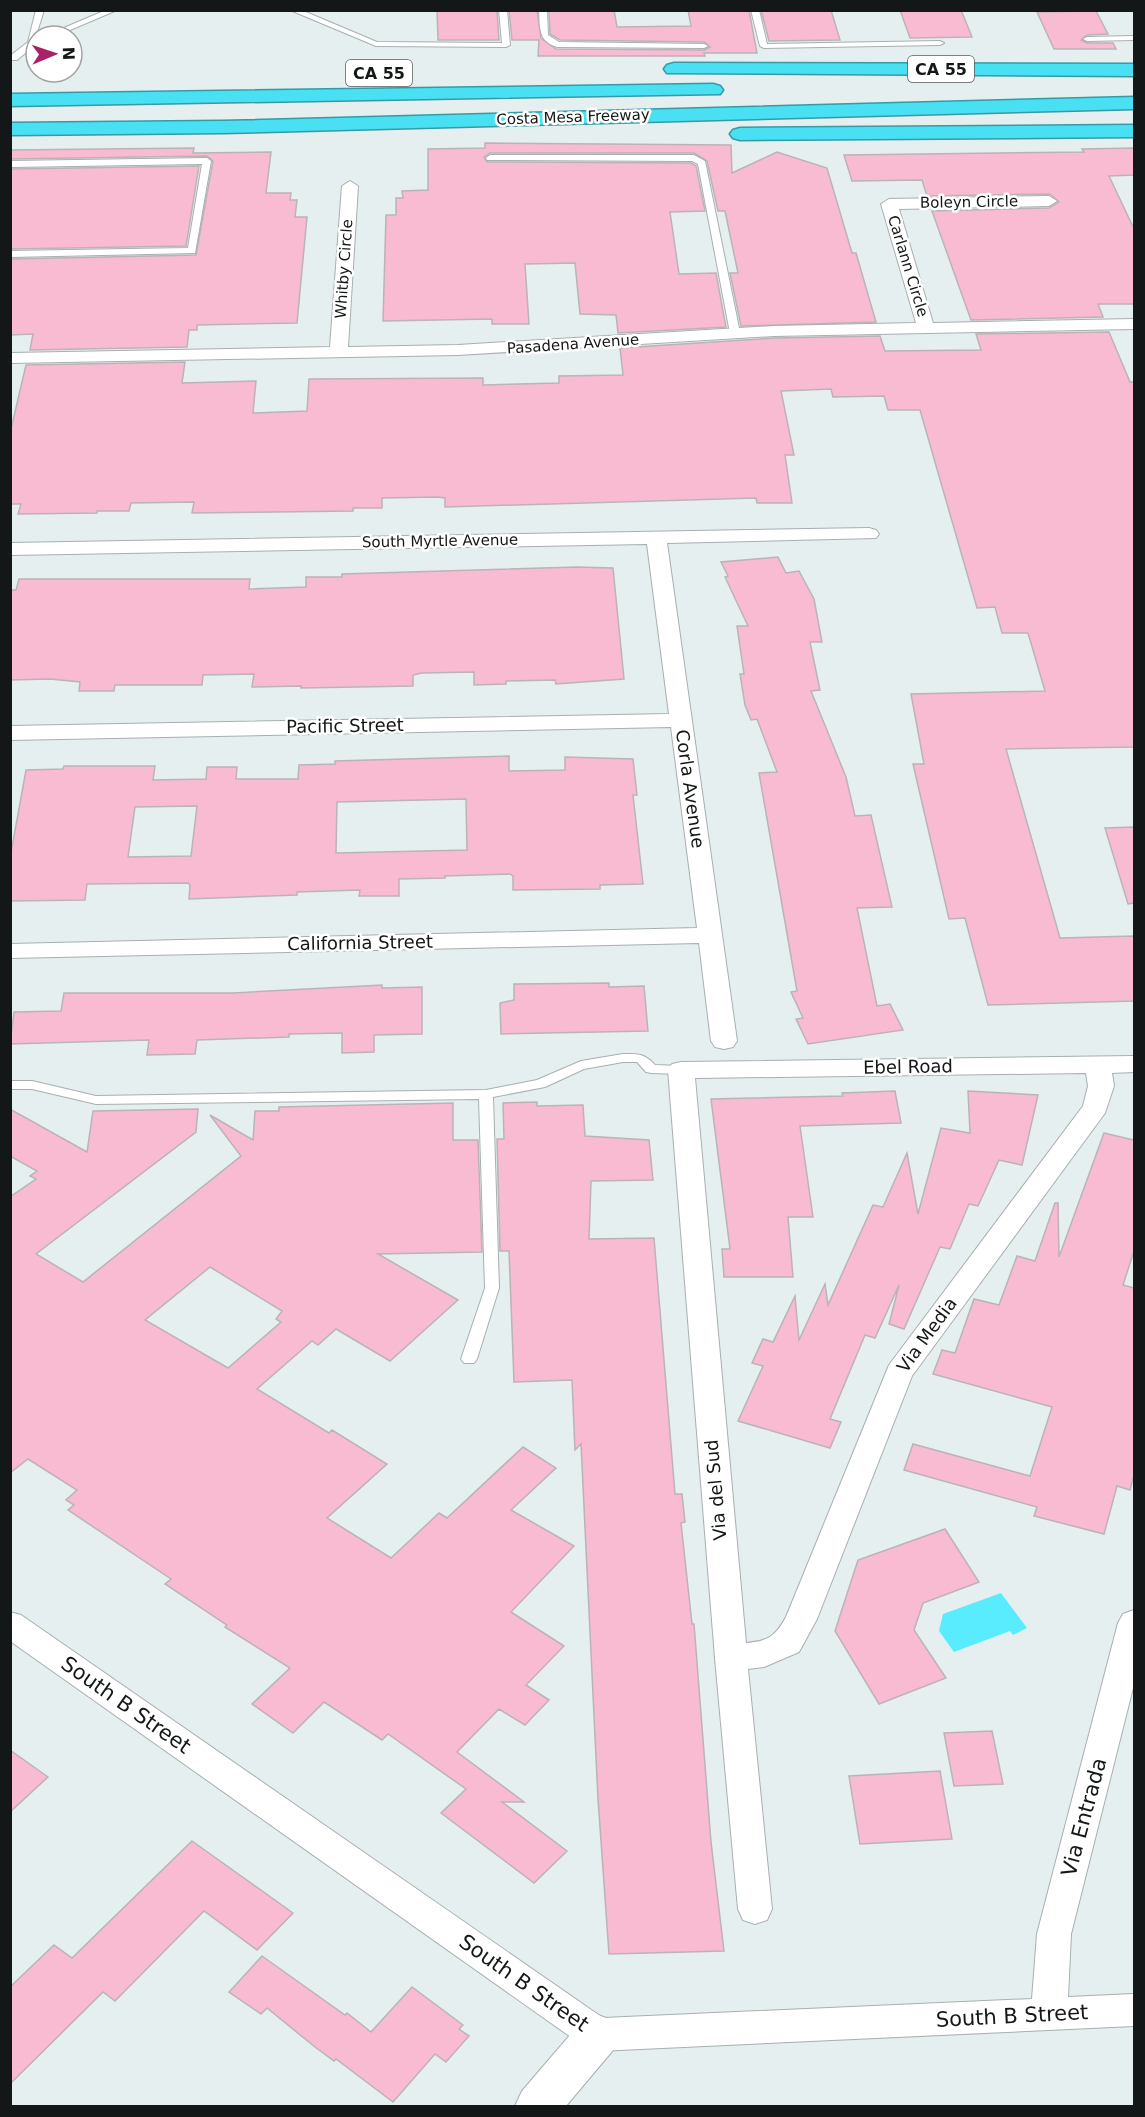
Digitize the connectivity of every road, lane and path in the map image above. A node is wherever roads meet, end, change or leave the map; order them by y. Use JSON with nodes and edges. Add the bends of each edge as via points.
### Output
{"nodes":[{"id":1,"x":114,"y":10,"type":"edge"},
{"id":2,"x":292,"y":10,"type":"edge"},
{"id":3,"x":503,"y":10,"type":"edge"},
{"id":4,"x":543,"y":10,"type":"edge"},
{"id":5,"x":755,"y":10,"type":"edge"},
{"id":6,"x":80,"y":24,"type":"edge"},
{"id":7,"x":1134,"y":38,"type":"edge"},
{"id":8,"x":1087,"y":39,"type":"dead end"},
{"id":9,"x":940,"y":43,"type":"dead end"},
{"id":10,"x":704,"y":46,"type":"dead end"},
{"id":11,"x":24,"y":50,"type":"edge"},
{"id":12,"x":10,"y":58,"type":"edge"},
{"id":13,"x":1134,"y":59,"type":"edge"},
{"id":14,"x":748,"y":68,"type":"junction"},
{"id":15,"x":653,"y":70,"type":"dead end"},
{"id":16,"x":1134,"y":70,"type":"edge"},
{"id":17,"x":1134,"y":82,"type":"edge"},
{"id":18,"x":828,"y":88,"type":"dead end"},
{"id":19,"x":733,"y":90,"type":"dead end"},
{"id":20,"x":1134,"y":90,"type":"edge"},
{"id":21,"x":10,"y":100,"type":"edge"},
{"id":22,"x":1134,"y":103,"type":"edge"},
{"id":23,"x":1017,"y":105,"type":"junction"},
{"id":24,"x":10,"y":106,"type":"edge"},
{"id":25,"x":1134,"y":112,"type":"edge"},
{"id":26,"x":223,"y":126,"type":"junction"},
{"id":27,"x":10,"y":129,"type":"edge"},
{"id":28,"x":1134,"y":131,"type":"edge"},
{"id":29,"x":681,"y":134,"type":"dead end"},
{"id":30,"x":716,"y":134,"type":"dead end"},
{"id":31,"x":490,"y":158,"type":"dead end"},
{"id":32,"x":10,"y":164,"type":"edge"},
{"id":33,"x":350,"y":186,"type":"dead end"},
{"id":34,"x":1049,"y":201,"type":"dead end"},
{"id":35,"x":889,"y":204,"type":"joint"},
{"id":36,"x":10,"y":254,"type":"edge"},
{"id":37,"x":1134,"y":324,"type":"edge"},
{"id":38,"x":927,"y":327,"type":"junction"},
{"id":39,"x":735,"y":333,"type":"junction"},
{"id":40,"x":339,"y":352,"type":"junction"},
{"id":41,"x":10,"y":358,"type":"edge"},
{"id":42,"x":869,"y":534,"type":"dead end"},
{"id":43,"x":656,"y":538,"type":"junction"},
{"id":44,"x":10,"y":549,"type":"edge"},
{"id":45,"x":680,"y":720,"type":"junction"},
{"id":46,"x":10,"y":733,"type":"edge"},
{"id":47,"x":709,"y":935,"type":"junction"},
{"id":48,"x":10,"y":951,"type":"edge"},
{"id":49,"x":724,"y":1041,"type":"dead end"},
{"id":50,"x":1134,"y":1064,"type":"edge"},
{"id":51,"x":1098,"y":1065,"type":"junction"},
{"id":52,"x":681,"y":1070,"type":"junction"},
{"id":53,"x":10,"y":1085,"type":"edge"},
{"id":54,"x":486,"y":1094,"type":"junction"},
{"id":55,"x":469,"y":1359,"type":"dead end"},
{"id":56,"x":1134,"y":1623,"type":"edge"},
{"id":57,"x":10,"y":1624,"type":"edge"},
{"id":58,"x":731,"y":1658,"type":"junction"},
{"id":59,"x":755,"y":1909,"type":"dead end"},
{"id":60,"x":1134,"y":2010,"type":"edge"},
{"id":61,"x":1049,"y":2014,"type":"junction"},
{"id":62,"x":598,"y":2035,"type":"junction"},
{"id":63,"x":538,"y":2106,"type":"edge"}],
"edges":[{"from":1,"to":6,"type":"lane"},
{"from":2,"to":3,"type":"lane","via":[[376,45],[506,45]]},
{"from":4,"to":10,"type":"lane","via":[[545,38],[550,44]]},
{"from":5,"to":9,"type":"lane","via":[[764,46]]},
{"from":7,"to":8,"type":"lane"},
{"from":11,"to":12,"type":"lane"},
{"from":13,"to":14,"type":"highway"},
{"from":14,"to":15,"type":"highway","number":"CA 55"},
{"from":14,"to":16,"type":"highway","number":"CA 55"},
{"from":17,"to":18,"type":"highway"},
{"from":19,"to":21,"type":"highway"},
{"from":20,"to":24,"type":"highway"},
{"from":22,"to":23,"type":"highway","name":"Costa Mesa Freeway","number":"CA 55"},
{"from":23,"to":25,"type":"highway","via":[[1078,112]]},
{"from":23,"to":26,"type":"highway","name":"Costa Mesa Freeway","number":"CA 55"},
{"from":26,"to":27,"type":"highway","name":"Costa Mesa Freeway","number":"CA 55"},
{"from":26,"to":29,"type":"highway","via":[[339,134]]},
{"from":28,"to":30,"type":"highway"},
{"from":31,"to":39,"type":"lane","via":[[694,158],[702,164]]},
{"from":32,"to":36,"type":"lane","via":[[207,161],[192,251]]},
{"from":33,"to":40,"type":"street","name":"Whitby Circle"},
{"from":34,"to":35,"type":"street","name":"Boleyn Circle"},
{"from":35,"to":38,"type":"street","name":"Carlann Circle"},
{"from":37,"to":38,"type":"street","name":"Pasadena Avenue"},
{"from":38,"to":39,"type":"street","name":"Pasadena Avenue"},
{"from":39,"to":40,"type":"street","name":"Pasadena Avenue","via":[[502,348]]},
{"from":40,"to":41,"type":"street","name":"Pasadena Avenue"},
{"from":42,"to":43,"type":"street","name":"South Myrtle Avenue"},
{"from":43,"to":44,"type":"street","name":"South Myrtle Avenue"},
{"from":43,"to":45,"type":"street","name":"Corla Avenue"},
{"from":45,"to":46,"type":"street","name":"Pacific Street"},
{"from":45,"to":47,"type":"street","name":"Corla Avenue"},
{"from":47,"to":48,"type":"street","name":"California Street"},
{"from":47,"to":49,"type":"street","name":"Corla Avenue"},
{"from":50,"to":51,"type":"street","name":"Ebel Road"},
{"from":51,"to":52,"type":"street","name":"Ebel Road"},
{"from":51,"to":58,"type":"street","name":"Via Media","via":[[1101,1086],[1096,1107],[899,1372],[788,1643],[764,1654]]},
{"from":52,"to":54,"type":"lane","via":[[651,1069],[641,1058],[623,1058],[581,1065],[540,1083]]},
{"from":52,"to":58,"type":"street","name":"Via del Sud"},
{"from":53,"to":54,"type":"lane","via":[[32,1085],[96,1100]]},
{"from":54,"to":55,"type":"lane","via":[[492,1288]]},
{"from":56,"to":61,"type":"street","name":"Via Entrada","via":[[1054,1934]]},
{"from":57,"to":62,"type":"street","name":"South B Street"},
{"from":58,"to":59,"type":"street","name":"Via del Sud"},
{"from":60,"to":61,"type":"street","name":"South B Street"},
{"from":61,"to":62,"type":"street","name":"South B Street"},
{"from":62,"to":63,"type":"street"}]}
